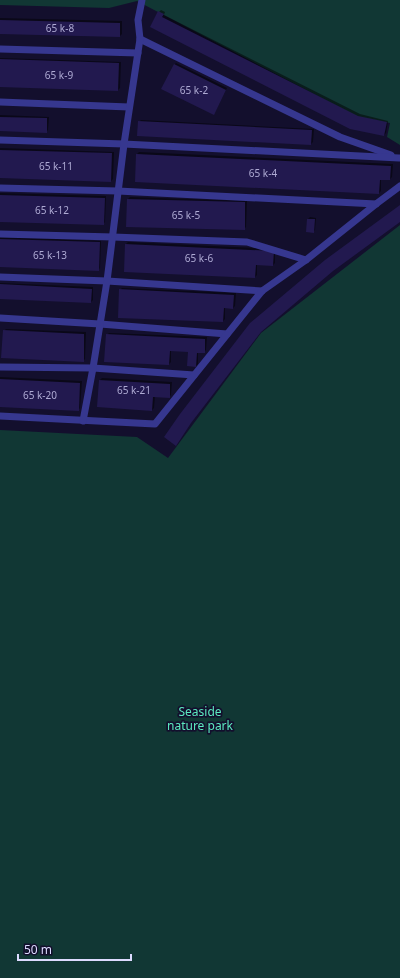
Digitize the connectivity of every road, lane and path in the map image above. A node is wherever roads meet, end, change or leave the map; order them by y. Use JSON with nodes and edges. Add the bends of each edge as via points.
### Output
{"nodes":[{"id":1,"x":142,"y":0,"type":"edge"},
{"id":2,"x":140,"y":39,"type":"junction"},
{"id":3,"x":0,"y":49,"type":"edge"},
{"id":4,"x":138,"y":53,"type":"junction"},
{"id":5,"x":0,"y":102,"type":"edge"},
{"id":6,"x":129,"y":107,"type":"junction"},
{"id":7,"x":0,"y":140,"type":"edge"},
{"id":8,"x":124,"y":144,"type":"junction"},
{"id":9,"x":400,"y":158,"type":"edge"},
{"id":10,"x":400,"y":186,"type":"edge"},
{"id":11,"x":0,"y":188,"type":"edge"},
{"id":12,"x":118,"y":191,"type":"junction"},
{"id":13,"x":376,"y":204,"type":"junction"},
{"id":14,"x":0,"y":234,"type":"edge"},
{"id":15,"x":113,"y":237,"type":"junction"},
{"id":16,"x":306,"y":260,"type":"junction"},
{"id":17,"x":0,"y":276,"type":"edge"},
{"id":18,"x":107,"y":281,"type":"junction"},
{"id":19,"x":262,"y":292,"type":"junction"},
{"id":20,"x":0,"y":318,"type":"edge"},
{"id":21,"x":100,"y":324,"type":"junction"},
{"id":22,"x":227,"y":334,"type":"junction"},
{"id":23,"x":0,"y":367,"type":"edge"},
{"id":24,"x":93,"y":368,"type":"junction"},
{"id":25,"x":194,"y":375,"type":"junction"},
{"id":26,"x":0,"y":416,"type":"edge"},
{"id":27,"x":83,"y":421,"type":"junction"}],
"edges":[{"from":1,"to":2,"type":"lane","via":[[138,20]]},
{"from":2,"to":4,"type":"lane"},
{"from":2,"to":9,"type":"lane","via":[[340,137]]},
{"from":3,"to":4,"type":"lane"},
{"from":4,"to":6,"type":"lane"},
{"from":5,"to":6,"type":"lane"},
{"from":6,"to":8,"type":"lane"},
{"from":7,"to":8,"type":"lane"},
{"from":8,"to":9,"type":"lane"},
{"from":8,"to":12,"type":"lane"},
{"from":10,"to":13,"type":"lane"},
{"from":11,"to":12,"type":"lane"},
{"from":12,"to":13,"type":"lane"},
{"from":12,"to":15,"type":"lane"},
{"from":13,"to":16,"type":"lane"},
{"from":14,"to":15,"type":"lane"},
{"from":15,"to":16,"type":"lane","via":[[247,242]]},
{"from":15,"to":18,"type":"lane"},
{"from":16,"to":19,"type":"lane"},
{"from":17,"to":18,"type":"lane"},
{"from":18,"to":19,"type":"lane"},
{"from":18,"to":21,"type":"lane"},
{"from":19,"to":22,"type":"lane"},
{"from":20,"to":21,"type":"lane"},
{"from":21,"to":22,"type":"lane"},
{"from":21,"to":24,"type":"lane"},
{"from":22,"to":25,"type":"lane"},
{"from":23,"to":24,"type":"lane"},
{"from":24,"to":25,"type":"lane"},
{"from":24,"to":27,"type":"lane"},
{"from":25,"to":27,"type":"lane","via":[[155,424]]},
{"from":26,"to":27,"type":"lane"}]}
